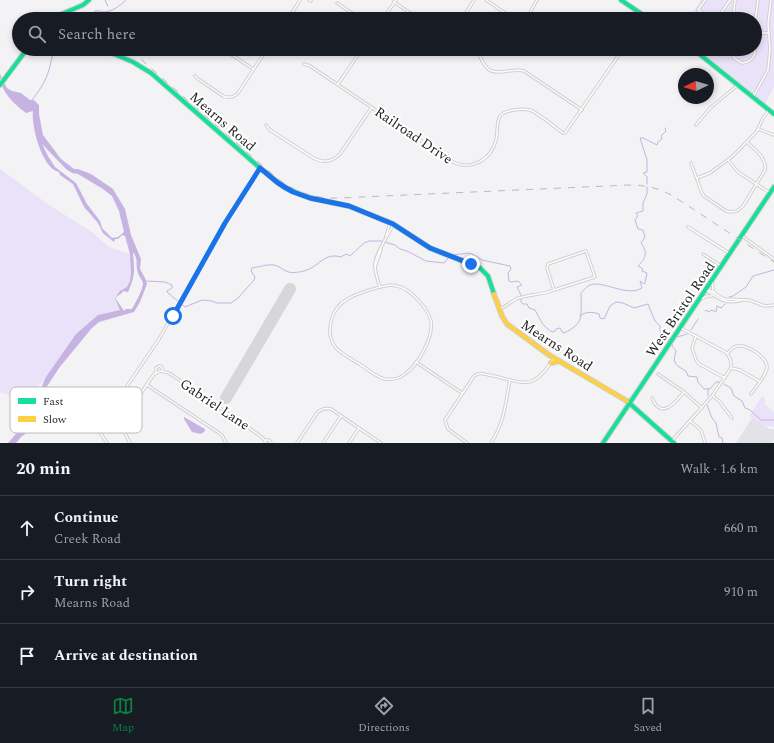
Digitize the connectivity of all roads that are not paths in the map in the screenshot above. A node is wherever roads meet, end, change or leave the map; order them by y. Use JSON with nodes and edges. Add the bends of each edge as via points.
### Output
{"nodes":[{"id":1,"x":89,"y":0,"type":"edge"},
{"id":2,"x":300,"y":0,"type":"edge"},
{"id":3,"x":396,"y":0,"type":"edge"},
{"id":4,"x":474,"y":0,"type":"edge"},
{"id":5,"x":486,"y":0,"type":"edge"},
{"id":6,"x":537,"y":0,"type":"edge"},
{"id":7,"x":621,"y":0,"type":"edge"},
{"id":8,"x":705,"y":0,"type":"edge"},
{"id":9,"x":730,"y":0,"type":"edge"},
{"id":10,"x":736,"y":0,"type":"edge"},
{"id":11,"x":758,"y":0,"type":"edge"},
{"id":12,"x":771,"y":0,"type":"edge"},
{"id":13,"x":394,"y":2,"type":"junction"},
{"id":14,"x":337,"y":3,"type":"dead end"},
{"id":15,"x":66,"y":12,"type":"edge"},
{"id":16,"x":292,"y":12,"type":"edge"},
{"id":17,"x":350,"y":12,"type":"edge"},
{"id":18,"x":387,"y":12,"type":"edge"},
{"id":19,"x":408,"y":12,"type":"edge"},
{"id":20,"x":466,"y":12,"type":"edge"},
{"id":21,"x":504,"y":12,"type":"edge"},
{"id":22,"x":530,"y":12,"type":"edge"},
{"id":23,"x":638,"y":12,"type":"edge"},
{"id":24,"x":701,"y":12,"type":"edge"},
{"id":25,"x":722,"y":12,"type":"edge"},
{"id":26,"x":734,"y":12,"type":"edge"},
{"id":27,"x":756,"y":12,"type":"edge"},
{"id":28,"x":762,"y":33,"type":"edge"},
{"id":29,"x":768,"y":33,"type":"junction"},
{"id":30,"x":21,"y":56,"type":"edge"},
{"id":31,"x":119,"y":56,"type":"edge"},
{"id":32,"x":234,"y":56,"type":"edge"},
{"id":33,"x":262,"y":56,"type":"edge"},
{"id":34,"x":357,"y":56,"type":"edge"},
{"id":35,"x":480,"y":56,"type":"edge"},
{"id":36,"x":618,"y":56,"type":"edge"},
{"id":37,"x":702,"y":56,"type":"edge"},
{"id":38,"x":733,"y":56,"type":"edge"},
{"id":39,"x":753,"y":56,"type":"edge"},
{"id":40,"x":304,"y":64,"type":"dead end"},
{"id":41,"x":253,"y":69,"type":"junction"},
{"id":42,"x":195,"y":76,"type":"dead end"},
{"id":43,"x":338,"y":84,"type":"junction"},
{"id":44,"x":0,"y":85,"type":"edge"},
{"id":45,"x":738,"y":85,"type":"junction"},
{"id":46,"x":753,"y":97,"type":"junction"},
{"id":47,"x":372,"y":108,"type":"junction"},
{"id":48,"x":582,"y":110,"type":"junction"},
{"id":49,"x":769,"y":110,"type":"junction"},
{"id":50,"x":774,"y":114,"type":"edge"},
{"id":51,"x":266,"y":125,"type":"dead end"},
{"id":52,"x":696,"y":125,"type":"dead end"},
{"id":53,"x":758,"y":129,"type":"junction"},
{"id":54,"x":774,"y":135,"type":"edge"},
{"id":55,"x":746,"y":142,"type":"junction"},
{"id":56,"x":728,"y":160,"type":"junction"},
{"id":57,"x":691,"y":163,"type":"dead end"},
{"id":58,"x":260,"y":168,"type":"junction"},
{"id":59,"x":697,"y":178,"type":"junction"},
{"id":60,"x":757,"y":184,"type":"junction"},
{"id":61,"x":774,"y":187,"type":"edge"},
{"id":62,"x":770,"y":193,"type":"junction"},
{"id":63,"x":392,"y":223,"type":"junction"},
{"id":64,"x":688,"y":227,"type":"dead end"},
{"id":65,"x":742,"y":236,"type":"junction"},
{"id":66,"x":703,"y":254,"type":"dead end"},
{"id":67,"x":730,"y":254,"type":"junction"},
{"id":68,"x":774,"y":259,"type":"edge"},
{"id":69,"x":722,"y":266,"type":"junction"},
{"id":70,"x":712,"y":281,"type":"junction"},
{"id":71,"x":380,"y":287,"type":"junction"},
{"id":72,"x":554,"y":290,"type":"junction"},
{"id":73,"x":706,"y":290,"type":"junction"},
{"id":74,"x":715,"y":296,"type":"junction"},
{"id":75,"x":699,"y":300,"type":"junction"},
{"id":76,"x":774,"y":305,"type":"edge"},
{"id":77,"x":499,"y":309,"type":"junction"},
{"id":78,"x":681,"y":328,"type":"junction"},
{"id":79,"x":696,"y":336,"type":"junction"},
{"id":80,"x":727,"y":354,"type":"junction"},
{"id":81,"x":557,"y":359,"type":"junction"},
{"id":82,"x":416,"y":362,"type":"junction"},
{"id":83,"x":551,"y":363,"type":"joint"},
{"id":84,"x":731,"y":368,"type":"junction"},
{"id":85,"x":163,"y":371,"type":"junction"},
{"id":86,"x":156,"y":373,"type":"junction"},
{"id":87,"x":658,"y":374,"type":"dead end"},
{"id":88,"x":725,"y":378,"type":"junction"},
{"id":89,"x":510,"y":380,"type":"junction"},
{"id":90,"x":760,"y":381,"type":"junction"},
{"id":91,"x":147,"y":385,"type":"junction"},
{"id":92,"x":127,"y":387,"type":"edge"},
{"id":93,"x":142,"y":392,"type":"edge"},
{"id":94,"x":684,"y":392,"type":"junction"},
{"id":95,"x":462,"y":393,"type":"junction"},
{"id":96,"x":751,"y":394,"type":"dead end"},
{"id":97,"x":712,"y":396,"type":"junction"},
{"id":98,"x":652,"y":398,"type":"dead end"},
{"id":99,"x":630,"y":403,"type":"junction"},
{"id":100,"x":324,"y":406,"type":"dead end"},
{"id":101,"x":702,"y":408,"type":"junction"},
{"id":102,"x":324,"y":409,"type":"junction"},
{"id":103,"x":341,"y":416,"type":"junction"},
{"id":104,"x":732,"y":418,"type":"dead end"},
{"id":105,"x":690,"y":421,"type":"junction"},
{"id":106,"x":359,"y":428,"type":"junction"},
{"id":107,"x":100,"y":433,"type":"edge"},
{"id":108,"x":125,"y":433,"type":"edge"},
{"id":109,"x":264,"y":440,"type":"junction"},
{"id":110,"x":377,"y":440,"type":"junction"},
{"id":111,"x":672,"y":442,"type":"edge"},
{"id":112,"x":107,"y":443,"type":"edge"},
{"id":113,"x":130,"y":443,"type":"edge"},
{"id":114,"x":226,"y":443,"type":"edge"},
{"id":115,"x":266,"y":443,"type":"edge"},
{"id":116,"x":271,"y":443,"type":"edge"},
{"id":117,"x":297,"y":443,"type":"edge"},
{"id":118,"x":323,"y":443,"type":"edge"},
{"id":119,"x":349,"y":443,"type":"edge"},
{"id":120,"x":375,"y":443,"type":"edge"},
{"id":121,"x":381,"y":443,"type":"edge"},
{"id":122,"x":467,"y":443,"type":"edge"},
{"id":123,"x":491,"y":443,"type":"edge"},
{"id":124,"x":603,"y":443,"type":"edge"},
{"id":125,"x":705,"y":443,"type":"edge"}],
"edges":[{"from":1,"to":15,"type":"street"},
{"from":2,"to":16,"type":"street"},
{"from":3,"to":13,"type":"street"},
{"from":4,"to":20,"type":"street"},
{"from":5,"to":21,"type":"street"},
{"from":6,"to":22,"type":"street"},
{"from":7,"to":23,"type":"street"},
{"from":8,"to":24,"type":"street","via":[[698,10]]},
{"from":9,"to":25,"type":"street"},
{"from":10,"to":26,"type":"street"},
{"from":11,"to":27,"type":"street"},
{"from":12,"to":29,"type":"street"},
{"from":13,"to":18,"type":"street"},
{"from":13,"to":19,"type":"street"},
{"from":14,"to":17,"type":"street"},
{"from":28,"to":29,"type":"street"},
{"from":29,"to":46,"type":"street","via":[[768,70]]},
{"from":30,"to":44,"type":"street"},
{"from":31,"to":58,"type":"street","name":"Mearns Road","via":[[151,73]]},
{"from":32,"to":41,"type":"street"},
{"from":33,"to":41,"type":"street"},
{"from":34,"to":43,"type":"street"},
{"from":35,"to":48,"type":"street","via":[[490,71],[524,71]]},
{"from":36,"to":48,"type":"street"},
{"from":37,"to":45,"type":"street"},
{"from":38,"to":39,"type":"street","via":[[744,63]]},
{"from":40,"to":43,"type":"street","name":"Railroad Drive"},
{"from":41,"to":42,"type":"street","via":[[238,93],[229,98]]},
{"from":43,"to":47,"type":"street","name":"Railroad Drive"},
{"from":45,"to":46,"type":"street"},
{"from":45,"to":52,"type":"street","via":[[710,108]]},
{"from":46,"to":49,"type":"street"},
{"from":47,"to":48,"type":"street","name":"Railroad Drive","via":[[453,162],[466,166],[478,163],[486,157],[495,144],[503,113],[529,110],[566,133]]},
{"from":47,"to":51,"type":"street","via":[[340,154],[328,161],[315,159]]},
{"from":49,"to":50,"type":"street"},
{"from":49,"to":53,"type":"street"},
{"from":53,"to":54,"type":"street"},
{"from":53,"to":55,"type":"street"},
{"from":55,"to":56,"type":"street"},
{"from":55,"to":60,"type":"street","via":[[764,159],[765,172]]},
{"from":56,"to":59,"type":"street","via":[[710,173]]},
{"from":56,"to":60,"type":"street","via":[[738,172]]},
{"from":57,"to":59,"type":"street"},
{"from":58,"to":63,"type":"street","name":"Mearns Road","via":[[298,194],[349,206]]},
{"from":58,"to":92,"type":"street","via":[[148,356]]},
{"from":59,"to":60,"type":"street","via":[[705,198],[731,212],[741,208]]},
{"from":60,"to":62,"type":"street"},
{"from":61,"to":62,"type":"street","name":"West Bristol Road"},
{"from":62,"to":65,"type":"street","name":"West Bristol Road"},
{"from":63,"to":71,"type":"street","via":[[376,258],[375,267]]},
{"from":63,"to":77,"type":"street","name":"Mearns Road","via":[[430,248],[477,266],[486,273]]},
{"from":64,"to":67,"type":"street"},
{"from":65,"to":67,"type":"street","name":"West Bristol Road"},
{"from":65,"to":68,"type":"street"},
{"from":66,"to":69,"type":"street"},
{"from":67,"to":69,"type":"street","name":"West Bristol Road"},
{"from":69,"to":70,"type":"street","name":"West Bristol Road"},
{"from":70,"to":73,"type":"street","name":"West Bristol Road"},
{"from":70,"to":74,"type":"street"},
{"from":71,"to":82,"type":"street","via":[[392,285],[404,288],[427,312],[431,326],[430,337]]},
{"from":71,"to":82,"type":"street","via":[[348,298],[340,305],[330,323],[332,342],[340,351],[382,378],[401,377]]},
{"from":72,"to":72,"type":"street","via":[[595,277],[586,251],[548,264]]},
{"from":72,"to":77,"type":"street","via":[[516,299]]},
{"from":73,"to":74,"type":"street"},
{"from":73,"to":75,"type":"street","name":"West Bristol Road"},
{"from":74,"to":75,"type":"street","via":[[706,296]]},
{"from":74,"to":76,"type":"street"},
{"from":75,"to":78,"type":"street","name":"West Bristol Road"},
{"from":77,"to":81,"type":"street","name":"Mearns Road","via":[[510,327]]},
{"from":78,"to":79,"type":"street"},
{"from":78,"to":99,"type":"street","name":"West Bristol Road"},
{"from":79,"to":80,"type":"street"},
{"from":79,"to":88,"type":"street","via":[[692,348],[698,362]]},
{"from":80,"to":84,"type":"street"},
{"from":80,"to":90,"type":"street","via":[[735,347],[743,346],[763,357],[767,367]]},
{"from":81,"to":83,"type":"street"},
{"from":81,"to":99,"type":"street","name":"Mearns Road"},
{"from":82,"to":95,"type":"street"},
{"from":83,"to":89,"type":"street","via":[[537,379],[525,383]]},
{"from":84,"to":88,"type":"street"},
{"from":84,"to":90,"type":"street"},
{"from":85,"to":86,"type":"street"},
{"from":85,"to":86,"type":"street","via":[[159,366]]},
{"from":85,"to":109,"type":"street","name":"Gabriel Lane"},
{"from":86,"to":91,"type":"street"},
{"from":87,"to":94,"type":"street"},
{"from":88,"to":97,"type":"street"},
{"from":89,"to":95,"type":"street","via":[[477,374]]},
{"from":89,"to":123,"type":"street","via":[[501,424]]},
{"from":90,"to":96,"type":"street"},
{"from":91,"to":93,"type":"street"},
{"from":91,"to":114,"type":"street","name":"Gabriel Lane","via":[[222,435]]},
{"from":94,"to":98,"type":"street","via":[[666,409],[656,405]]},
{"from":94,"to":101,"type":"street"},
{"from":95,"to":122,"type":"street","via":[[445,420],[448,429]]},
{"from":97,"to":101,"type":"street"},
{"from":97,"to":104,"type":"street"},
{"from":99,"to":111,"type":"street","name":"Mearns Road"},
{"from":99,"to":124,"type":"street","name":"West Bristol Road"},
{"from":100,"to":102,"type":"street"},
{"from":101,"to":105,"type":"street"},
{"from":102,"to":103,"type":"street","via":[[331,409]]},
{"from":102,"to":117,"type":"street","via":[[317,413]]},
{"from":103,"to":106,"type":"street"},
{"from":103,"to":118,"type":"street"},
{"from":105,"to":111,"type":"street"},
{"from":105,"to":125,"type":"street","via":[[701,430]]},
{"from":106,"to":110,"type":"street"},
{"from":106,"to":119,"type":"street"},
{"from":107,"to":112,"type":"street"},
{"from":108,"to":113,"type":"street"},
{"from":109,"to":115,"type":"street","name":"Gabriel Lane"},
{"from":109,"to":116,"type":"street","name":"Gabriel Lane"},
{"from":110,"to":120,"type":"street"},
{"from":110,"to":121,"type":"street"}]}
